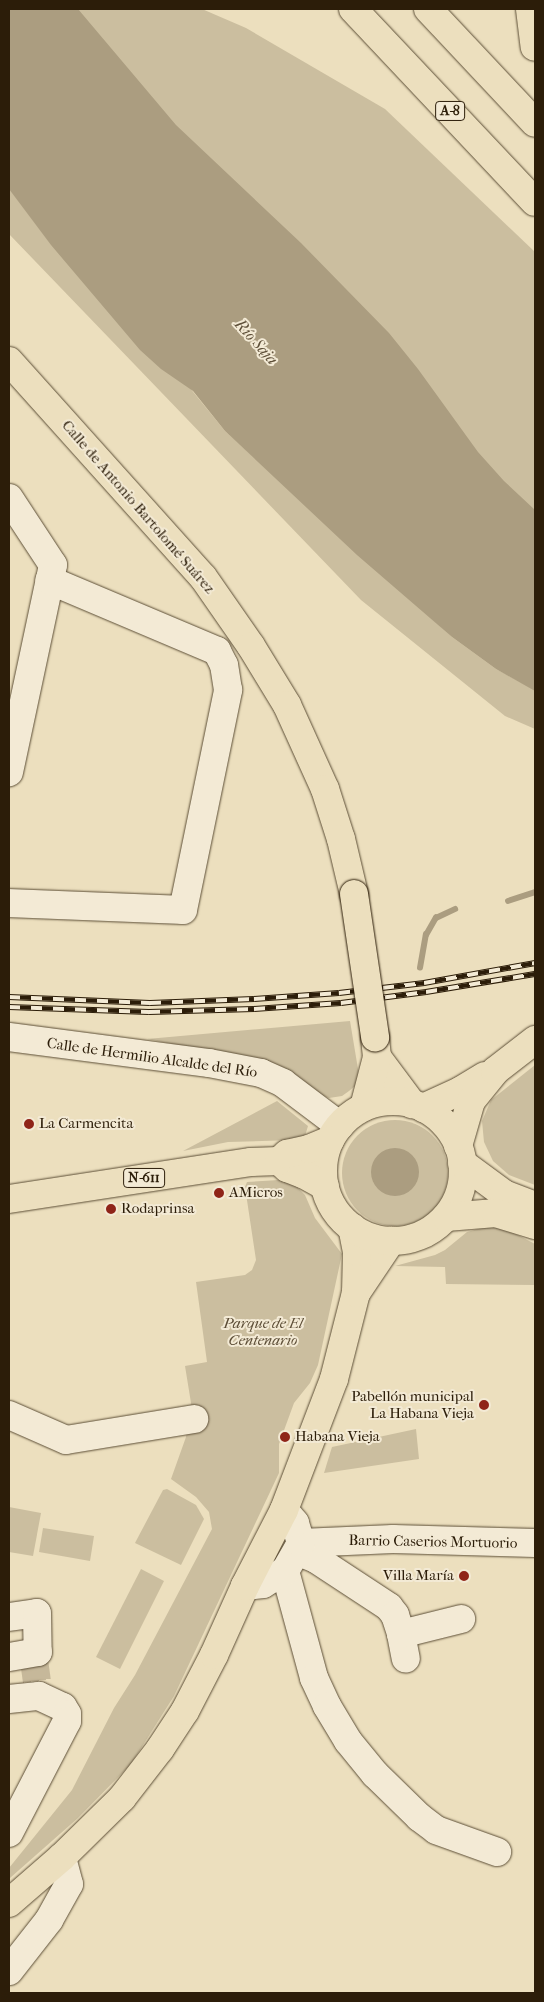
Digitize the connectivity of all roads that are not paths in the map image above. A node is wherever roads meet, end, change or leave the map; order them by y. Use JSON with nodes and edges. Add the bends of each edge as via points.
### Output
{"nodes":[{"id":1,"x":428,"y":9,"type":"edge"},
{"id":2,"x":530,"y":9,"type":"edge"},
{"id":3,"x":358,"y":15,"type":"edge"},
{"id":4,"x":535,"y":47,"type":"edge"},
{"id":5,"x":535,"y":123,"type":"edge"},
{"id":6,"x":535,"y":202,"type":"edge"},
{"id":7,"x":535,"y":216,"type":"edge"},
{"id":8,"x":9,"y":361,"type":"edge"},
{"id":9,"x":9,"y":498,"type":"edge"},
{"id":10,"x":50,"y":580,"type":"junction"},
{"id":11,"x":9,"y":772,"type":"edge"},
{"id":12,"x":9,"y":903,"type":"edge"},
{"id":13,"x":9,"y":1037,"type":"edge"},
{"id":14,"x":535,"y":1040,"type":"edge"},
{"id":15,"x":376,"y":1047,"type":"junction"},
{"id":16,"x":495,"y":1071,"type":"junction"},
{"id":17,"x":417,"y":1106,"type":"junction"},
{"id":18,"x":364,"y":1107,"type":"junction"},
{"id":19,"x":335,"y":1133,"type":"junction"},
{"id":20,"x":460,"y":1155,"type":"junction"},
{"id":21,"x":279,"y":1161,"type":"junction"},
{"id":22,"x":325,"y":1186,"type":"junction"},
{"id":23,"x":9,"y":1199,"type":"edge"},
{"id":24,"x":535,"y":1206,"type":"edge"},
{"id":25,"x":446,"y":1216,"type":"junction"},
{"id":26,"x":535,"y":1225,"type":"edge"},
{"id":27,"x":352,"y":1227,"type":"junction"},
{"id":28,"x":391,"y":1240,"type":"junction"},
{"id":29,"x":356,"y":1292,"type":"junction"},
{"id":30,"x":9,"y":1415,"type":"edge"},
{"id":31,"x":194,"y":1419,"type":"dead end"},
{"id":32,"x":284,"y":1510,"type":"junction"},
{"id":33,"x":535,"y":1543,"type":"edge"},
{"id":34,"x":295,"y":1555,"type":"junction"},
{"id":35,"x":245,"y":1586,"type":"junction"},
{"id":36,"x":9,"y":1617,"type":"edge"},
{"id":37,"x":461,"y":1619,"type":"dead end"},
{"id":38,"x":9,"y":1657,"type":"edge"},
{"id":39,"x":9,"y":1700,"type":"edge"},
{"id":40,"x":9,"y":1833,"type":"edge"},
{"id":41,"x":497,"y":1852,"type":"dead end"},
{"id":42,"x":62,"y":1857,"type":"junction"},
{"id":43,"x":11,"y":1899,"type":"edge"},
{"id":44,"x":9,"y":1971,"type":"edge"}],
"edges":[{"from":1,"to":5,"type":"main road"},
{"from":2,"to":4,"type":"main road"},
{"from":3,"to":6,"type":"main road","number":"A-8"},
{"from":3,"to":7,"type":"main road"},
{"from":8,"to":15,"type":"main road","name":"Calle de Antonio Bartolomé Suárez","bridge":true,"via":[[203,577],[287,705],[321,780],[341,839],[354,894]]},
{"from":9,"to":10,"type":"street","via":[[53,565]]},
{"from":10,"to":11,"type":"street"},
{"from":10,"to":12,"type":"street","via":[[217,651],[226,672],[228,690],[183,910]]},
{"from":13,"to":19,"type":"street","name":"Calle de Hermilio Alcalde del Río","via":[[209,1063],[261,1073],[283,1083]]},
{"from":14,"to":16,"type":"main road","number":"N-611"},
{"from":15,"to":17,"type":"main road","name":"Calle de Antonio Bartolomé Suárez"},
{"from":15,"to":18,"type":"main road","name":"Calle de Antonio Bartolomé Suárez"},
{"from":16,"to":17,"type":"main road","number":"N-611","via":[[454,1095]]},
{"from":16,"to":20,"type":"main road","number":"N-611","via":[[471,1101]]},
{"from":17,"to":18,"type":"main road","number":"N-611","via":[[384,1102]]},
{"from":17,"to":20,"type":"main road","via":[[447,1127]]},
{"from":18,"to":19,"type":"main road","number":"N-611","via":[[351,1115]]},
{"from":19,"to":21,"type":"main road","number":"N-611","via":[[309,1149],[288,1154]]},
{"from":19,"to":22,"type":"main road","number":"N-611","via":[[323,1168]]},
{"from":20,"to":24,"type":"main road","via":[[504,1194]]},
{"from":20,"to":25,"type":"main road","number":"N-611","via":[[460,1192]]},
{"from":21,"to":22,"type":"main road"},
{"from":21,"to":23,"type":"main road","number":"N-611","via":[[251,1162]]},
{"from":22,"to":27,"type":"main road","number":"N-611","via":[[338,1213]]},
{"from":25,"to":26,"type":"main road","via":[[496,1213]]},
{"from":25,"to":28,"type":"main road","number":"N-611","via":[[421,1235]]},
{"from":27,"to":28,"type":"main road","number":"N-611","via":[[370,1237]]},
{"from":27,"to":29,"type":"main road","via":[[357,1252]]},
{"from":28,"to":29,"type":"main road"},
{"from":29,"to":32,"type":"main road","via":[[334,1379]]},
{"from":30,"to":31,"type":"street","via":[[66,1440]]},
{"from":32,"to":34,"type":"street","via":[[295,1522]]},
{"from":32,"to":35,"type":"main road"},
{"from":33,"to":34,"type":"street","name":"Barrio Caserios Mortuorio","via":[[393,1539]]},
{"from":34,"to":35,"type":"street","via":[[263,1584]]},
{"from":34,"to":37,"type":"street","via":[[316,1559],[389,1607],[395,1615],[404,1646]]},
{"from":34,"to":41,"type":"street","via":[[314,1678],[348,1741],[375,1774],[436,1830]]},
{"from":35,"to":42,"type":"main road","via":[[189,1703],[160,1749],[122,1798]]},
{"from":36,"to":38,"type":"street","via":[[37,1613],[38,1652]]},
{"from":39,"to":40,"type":"street","via":[[39,1696],[63,1707],[67,1714],[67,1720]]},
{"from":42,"to":43,"type":"main road"},
{"from":42,"to":44,"type":"street","via":[[69,1884],[50,1920]]}]}
